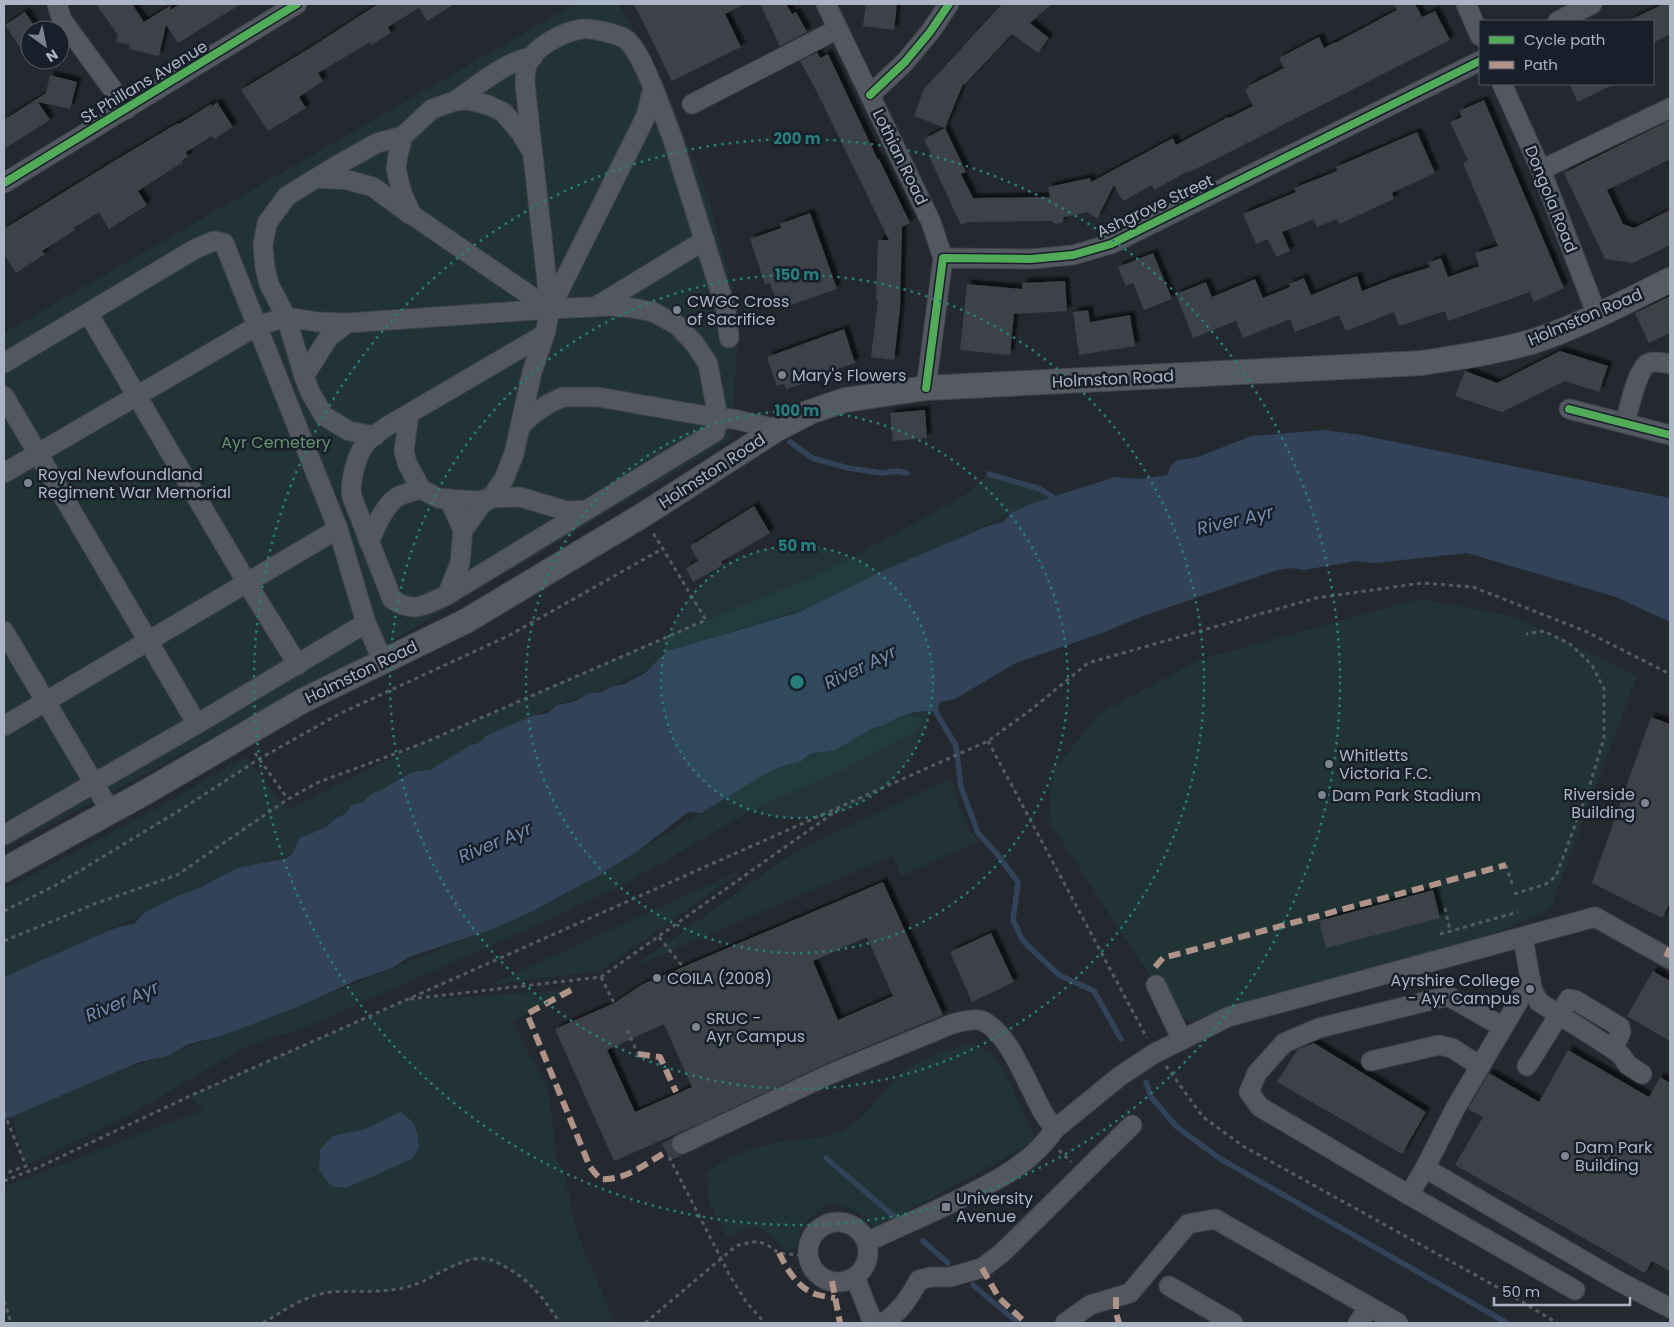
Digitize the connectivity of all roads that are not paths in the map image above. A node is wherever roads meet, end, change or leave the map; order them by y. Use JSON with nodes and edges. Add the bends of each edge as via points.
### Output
{"nodes":[{"id":1,"x":57,"y":4,"type":"edge"},
{"id":2,"x":297,"y":4,"type":"edge"},
{"id":3,"x":826,"y":4,"type":"edge"},
{"id":4,"x":948,"y":4,"type":"edge"},
{"id":5,"x":1466,"y":4,"type":"edge"},
{"id":6,"x":1592,"y":4,"type":"edge"},
{"id":7,"x":1560,"y":20,"type":"edge"},
{"id":8,"x":838,"y":29,"type":"junction"},
{"id":9,"x":1479,"y":34,"type":"edge"},
{"id":10,"x":533,"y":57,"type":"junction"},
{"id":11,"x":1479,"y":61,"type":"edge"},
{"id":12,"x":1502,"y":85,"type":"edge"},
{"id":13,"x":654,"y":87,"type":"junction"},
{"id":14,"x":870,"y":95,"type":"junction"},
{"id":15,"x":455,"y":101,"type":"junction"},
{"id":16,"x":692,"y":104,"type":"dead end"},
{"id":17,"x":1670,"y":108,"type":"edge"},
{"id":18,"x":127,"y":109,"type":"junction"},
{"id":19,"x":403,"y":136,"type":"junction"},
{"id":20,"x":532,"y":153,"type":"junction"},
{"id":21,"x":1541,"y":170,"type":"junction"},
{"id":22,"x":316,"y":178,"type":"junction"},
{"id":23,"x":4,"y":183,"type":"edge"},
{"id":24,"x":412,"y":215,"type":"junction"},
{"id":25,"x":705,"y":240,"type":"junction"},
{"id":26,"x":943,"y":258,"type":"junction"},
{"id":27,"x":1670,"y":280,"type":"edge"},
{"id":28,"x":592,"y":308,"type":"junction"},
{"id":29,"x":550,"y":309,"type":"junction"},
{"id":30,"x":88,"y":313,"type":"junction"},
{"id":31,"x":1597,"y":315,"type":"junction"},
{"id":32,"x":286,"y":317,"type":"junction"},
{"id":33,"x":347,"y":323,"type":"junction"},
{"id":34,"x":257,"y":326,"type":"junction"},
{"id":35,"x":545,"y":334,"type":"junction"},
{"id":36,"x":729,"y":338,"type":"dead end"},
{"id":37,"x":4,"y":363,"type":"edge"},
{"id":38,"x":1670,"y":364,"type":"edge"},
{"id":39,"x":304,"y":376,"type":"junction"},
{"id":40,"x":926,"y":388,"type":"junction"},
{"id":41,"x":4,"y":396,"type":"edge"},
{"id":42,"x":137,"y":396,"type":"junction"},
{"id":43,"x":1568,"y":409,"type":"dead end"},
{"id":44,"x":409,"y":414,"type":"junction"},
{"id":45,"x":718,"y":418,"type":"junction"},
{"id":46,"x":1625,"y":423,"type":"junction"},
{"id":47,"x":520,"y":427,"type":"junction"},
{"id":48,"x":777,"y":430,"type":"junction"},
{"id":49,"x":1670,"y":435,"type":"edge"},
{"id":50,"x":375,"y":436,"type":"junction"},
{"id":51,"x":37,"y":453,"type":"junction"},
{"id":52,"x":509,"y":465,"type":"junction"},
{"id":53,"x":4,"y":473,"type":"edge"},
{"id":54,"x":421,"y":488,"type":"junction"},
{"id":55,"x":491,"y":498,"type":"junction"},
{"id":56,"x":449,"y":499,"type":"junction"},
{"id":57,"x":534,"y":501,"type":"junction"},
{"id":58,"x":588,"y":510,"type":"junction"},
{"id":59,"x":338,"y":529,"type":"junction"},
{"id":60,"x":463,"y":530,"type":"junction"},
{"id":61,"x":369,"y":542,"type":"junction"},
{"id":62,"x":247,"y":583,"type":"junction"},
{"id":63,"x":447,"y":595,"type":"junction"},
{"id":64,"x":366,"y":624,"type":"junction"},
{"id":65,"x":4,"y":631,"type":"edge"},
{"id":66,"x":148,"y":642,"type":"junction"},
{"id":67,"x":383,"y":661,"type":"junction"},
{"id":68,"x":298,"y":665,"type":"junction"},
{"id":69,"x":46,"y":702,"type":"junction"},
{"id":70,"x":197,"y":724,"type":"junction"},
{"id":71,"x":4,"y":726,"type":"edge"},
{"id":72,"x":94,"y":784,"type":"junction"},
{"id":73,"x":111,"y":812,"type":"junction"},
{"id":74,"x":4,"y":835,"type":"edge"},
{"id":75,"x":4,"y":870,"type":"edge"},
{"id":76,"x":1524,"y":938,"type":"junction"},
{"id":77,"x":1670,"y":959,"type":"edge"},
{"id":78,"x":1531,"y":980,"type":"junction"},
{"id":79,"x":1156,"y":985,"type":"dead end"},
{"id":80,"x":1558,"y":1015,"type":"junction"},
{"id":81,"x":1503,"y":1027,"type":"junction"},
{"id":82,"x":1182,"y":1040,"type":"junction"},
{"id":83,"x":1371,"y":1061,"type":"dead end"},
{"id":84,"x":1480,"y":1066,"type":"junction"},
{"id":85,"x":1528,"y":1066,"type":"dead end"},
{"id":86,"x":1642,"y":1074,"type":"dead end"},
{"id":87,"x":1132,"y":1125,"type":"dead end"},
{"id":88,"x":1052,"y":1134,"type":"junction"},
{"id":89,"x":674,"y":1148,"type":"tunnel mouth"},
{"id":90,"x":1425,"y":1168,"type":"junction"},
{"id":91,"x":1409,"y":1195,"type":"junction"},
{"id":92,"x":867,"y":1242,"type":"junction"},
{"id":93,"x":855,"y":1278,"type":"junction"},
{"id":94,"x":1169,"y":1286,"type":"dead end"},
{"id":95,"x":1575,"y":1290,"type":"dead end"},
{"id":96,"x":1369,"y":1306,"type":"junction"},
{"id":97,"x":1670,"y":1308,"type":"edge"},
{"id":98,"x":873,"y":1323,"type":"edge"},
{"id":99,"x":883,"y":1323,"type":"edge"},
{"id":100,"x":1065,"y":1323,"type":"edge"},
{"id":101,"x":1233,"y":1323,"type":"edge"},
{"id":102,"x":1358,"y":1323,"type":"edge"},
{"id":103,"x":1398,"y":1323,"type":"edge"}],
"edges":[{"from":1,"to":18,"type":"street","via":[[62,20]]},
{"from":2,"to":18,"type":"street","name":"St Phillans Avenue"},
{"from":3,"to":8,"type":"street","name":"Lothian Road"},
{"from":4,"to":14,"type":"street","via":[[905,62]]},
{"from":5,"to":9,"type":"street"},
{"from":6,"to":7,"type":"street"},
{"from":8,"to":14,"type":"street","name":"Lothian Road"},
{"from":8,"to":16,"type":"street"},
{"from":10,"to":13,"type":"street","via":[[559,36],[584,29],[604,32],[624,39],[632,46]]},
{"from":10,"to":15,"type":"street","via":[[495,73]]},
{"from":10,"to":20,"type":"street","via":[[526,68],[525,84]]},
{"from":11,"to":26,"type":"street","name":"Ashgrove Street","via":[[1111,244],[1073,255],[1031,259]]},
{"from":12,"to":21,"type":"street","name":"Dongola Road"},
{"from":13,"to":25,"type":"street"},
{"from":13,"to":29,"type":"street","via":[[646,116]]},
{"from":14,"to":26,"type":"street","name":"Lothian Road","via":[[931,222]]},
{"from":15,"to":19,"type":"street","via":[[432,109]]},
{"from":15,"to":20,"type":"street","via":[[469,100],[503,112]]},
{"from":17,"to":21,"type":"street"},
{"from":18,"to":23,"type":"street","name":"St Phillans Avenue"},
{"from":19,"to":22,"type":"street","via":[[377,143]]},
{"from":19,"to":24,"type":"street","via":[[396,169]]},
{"from":20,"to":29,"type":"street"},
{"from":21,"to":31,"type":"street","name":"Dongola Road"},
{"from":22,"to":24,"type":"street","via":[[348,180],[372,188]]},
{"from":22,"to":32,"type":"street","via":[[287,196],[267,222],[263,245],[268,284]]},
{"from":24,"to":29,"type":"street"},
{"from":25,"to":28,"type":"street"},
{"from":25,"to":36,"type":"street","via":[[726,310]]},
{"from":26,"to":40,"type":"street"},
{"from":27,"to":31,"type":"main road","name":"Holmston Road"},
{"from":28,"to":29,"type":"street"},
{"from":28,"to":45,"type":"street","via":[[633,308],[653,312],[677,325],[708,364]]},
{"from":29,"to":33,"type":"street"},
{"from":29,"to":35,"type":"street"},
{"from":30,"to":34,"type":"street","via":[[214,241],[224,243]]},
{"from":30,"to":37,"type":"street"},
{"from":30,"to":42,"type":"street"},
{"from":31,"to":40,"type":"main road","name":"Holmston Road","via":[[1534,340],[1422,363]]},
{"from":32,"to":33,"type":"street"},
{"from":32,"to":34,"type":"street"},
{"from":32,"to":39,"type":"street"},
{"from":33,"to":39,"type":"street","via":[[329,337]]},
{"from":34,"to":42,"type":"street"},
{"from":34,"to":59,"type":"street"},
{"from":35,"to":44,"type":"street"},
{"from":35,"to":47,"type":"street","via":[[532,372]]},
{"from":38,"to":46,"type":"street","via":[[1648,364],[1640,373]]},
{"from":39,"to":50,"type":"street","via":[[324,416],[349,431]]},
{"from":40,"to":48,"type":"main road","name":"Holmston Road","via":[[844,400],[810,412]]},
{"from":41,"to":51,"type":"street"},
{"from":42,"to":51,"type":"street"},
{"from":42,"to":62,"type":"street"},
{"from":43,"to":46,"type":"street"},
{"from":44,"to":50,"type":"street"},
{"from":44,"to":54,"type":"street","via":[[404,451]]},
{"from":45,"to":47,"type":"street","via":[[598,396],[563,397],[548,404]]},
{"from":45,"to":48,"type":"street"},
{"from":45,"to":58,"type":"street","via":[[715,432]]},
{"from":46,"to":49,"type":"street"},
{"from":47,"to":52,"type":"street"},
{"from":48,"to":67,"type":"main road","name":"Holmston Road","via":[[466,621]]},
{"from":50,"to":61,"type":"street","via":[[366,442],[354,468],[350,489]]},
{"from":51,"to":53,"type":"street"},
{"from":51,"to":66,"type":"street"},
{"from":52,"to":55,"type":"street"},
{"from":52,"to":57,"type":"street"},
{"from":54,"to":56,"type":"street","via":[[438,498]]},
{"from":54,"to":61,"type":"street","via":[[397,497],[389,505]]},
{"from":55,"to":56,"type":"street","via":[[477,501]]},
{"from":55,"to":57,"type":"street","via":[[520,496]]},
{"from":55,"to":60,"type":"street","via":[[481,505]]},
{"from":56,"to":60,"type":"street"},
{"from":57,"to":58,"type":"street","via":[[567,511]]},
{"from":58,"to":63,"type":"street"},
{"from":59,"to":62,"type":"street"},
{"from":59,"to":64,"type":"street"},
{"from":60,"to":63,"type":"street","via":[[460,563]]},
{"from":61,"to":63,"type":"street","via":[[392,599],[400,605],[424,606]]},
{"from":62,"to":66,"type":"street"},
{"from":62,"to":68,"type":"street"},
{"from":64,"to":67,"type":"street"},
{"from":64,"to":68,"type":"street"},
{"from":65,"to":69,"type":"street"},
{"from":66,"to":69,"type":"street"},
{"from":66,"to":70,"type":"street"},
{"from":67,"to":73,"type":"main road","name":"Holmston Road","via":[[304,700]]},
{"from":68,"to":70,"type":"street"},
{"from":69,"to":71,"type":"street"},
{"from":69,"to":72,"type":"street"},
{"from":70,"to":72,"type":"street"},
{"from":72,"to":73,"type":"street"},
{"from":72,"to":74,"type":"street"},
{"from":73,"to":75,"type":"main road","name":"Holmston Road"},
{"from":76,"to":77,"type":"street","via":[[1595,917]]},
{"from":76,"to":78,"type":"street"},
{"from":76,"to":82,"type":"street","via":[[1228,1017]]},
{"from":78,"to":80,"type":"street","via":[[1539,1002]]},
{"from":78,"to":81,"type":"street"},
{"from":79,"to":82,"type":"street"},
{"from":80,"to":85,"type":"street"},
{"from":80,"to":86,"type":"street","via":[[1613,1049]]},
{"from":81,"to":84,"type":"street"},
{"from":81,"to":91,"type":"street","via":[[1448,996],[1319,1028],[1284,1043],[1257,1073],[1248,1092],[1260,1107]]},
{"from":82,"to":88,"type":"street","via":[[1120,1076]]},
{"from":83,"to":84,"type":"street","via":[[1439,1045],[1452,1048]]},
{"from":84,"to":90,"type":"street"},
{"from":87,"to":99,"type":"street","via":[[1002,1253],[982,1268],[950,1277],[919,1280],[908,1300]]},
{"from":88,"to":89,"type":"street","via":[[1008,1045],[994,1028],[979,1020],[952,1024],[828,1075]]},
{"from":88,"to":92,"type":"street","via":[[1031,1156],[1004,1176]]},
{"from":90,"to":91,"type":"street"},
{"from":90,"to":97,"type":"street"},
{"from":91,"to":95,"type":"street"},
{"from":92,"to":93,"type":"street","via":[[867,1262]]},
{"from":92,"to":93,"type":"street","via":[[855,1227],[837,1222],[827,1224],[812,1236],[808,1256],[814,1270],[825,1280],[835,1282]]},
{"from":93,"to":98,"type":"street"},
{"from":94,"to":101,"type":"street"},
{"from":96,"to":100,"type":"street","via":[[1215,1219],[1188,1224],[1130,1294],[1090,1305]]},
{"from":96,"to":102,"type":"street"},
{"from":96,"to":103,"type":"street"}]}
